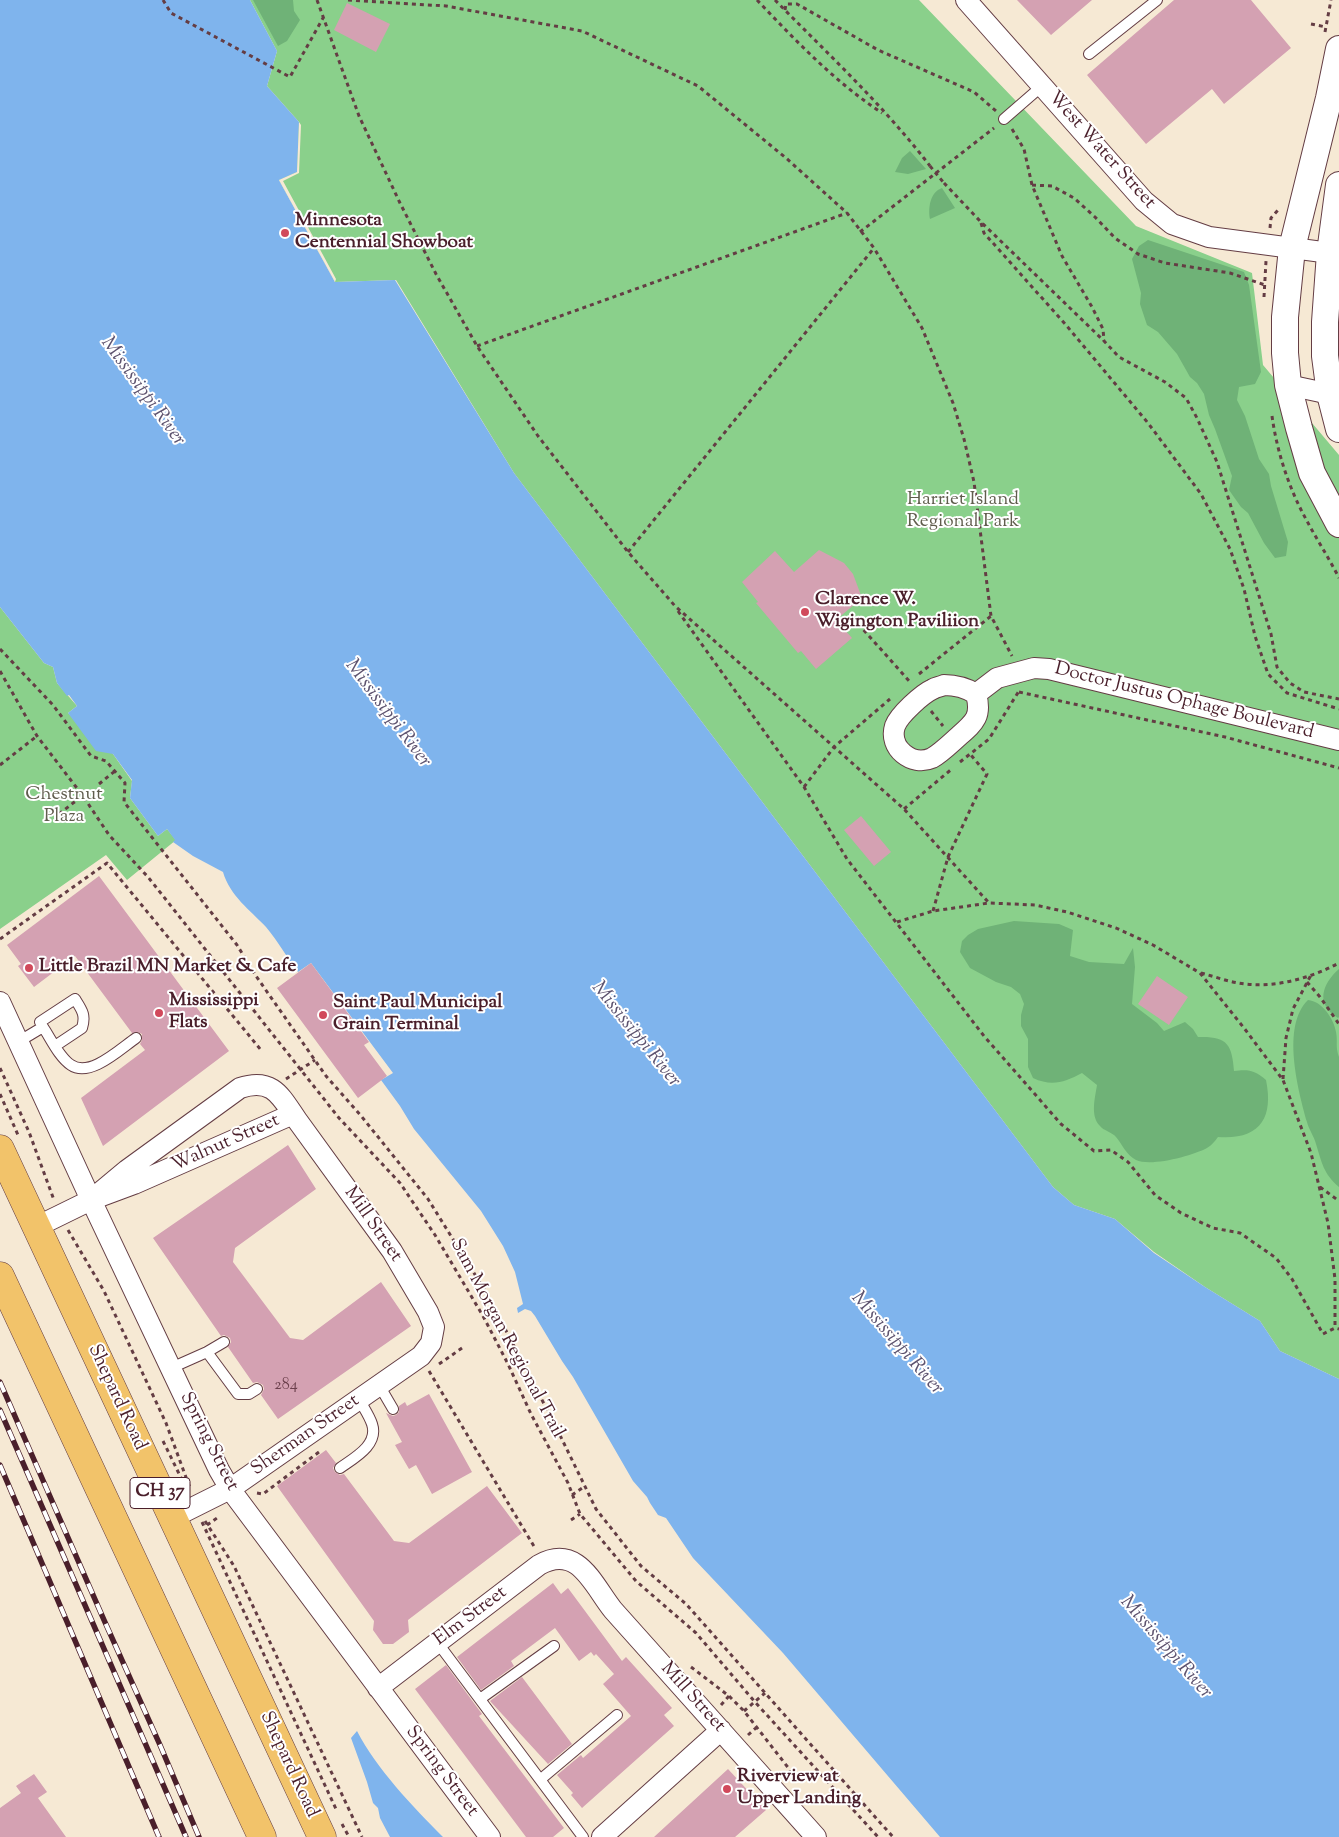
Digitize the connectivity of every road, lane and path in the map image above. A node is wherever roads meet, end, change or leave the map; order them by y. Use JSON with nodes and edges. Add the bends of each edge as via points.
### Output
{"nodes":[{"id":1,"x":163,"y":0,"type":"edge"},
{"id":2,"x":317,"y":0,"type":"edge"},
{"id":3,"x":348,"y":0,"type":"edge"},
{"id":4,"x":757,"y":0,"type":"edge"},
{"id":5,"x":775,"y":0,"type":"edge"},
{"id":6,"x":966,"y":0,"type":"edge"},
{"id":7,"x":1157,"y":0,"type":"edge"},
{"id":8,"x":785,"y":10,"type":"junction"},
{"id":9,"x":323,"y":17,"type":"junction"},
{"id":10,"x":1311,"y":24,"type":"dead end"},
{"id":11,"x":1333,"y":38,"type":"edge"},
{"id":12,"x":1089,"y":54,"type":"dead end"},
{"id":13,"x":1042,"y":86,"type":"junction"},
{"id":14,"x":885,"y":115,"type":"junction"},
{"id":15,"x":1004,"y":119,"type":"junction"},
{"id":16,"x":995,"y":127,"type":"dead end"},
{"id":17,"x":1032,"y":185,"type":"junction"},
{"id":18,"x":1339,"y":185,"type":"edge"},
{"id":19,"x":847,"y":213,"type":"junction"},
{"id":20,"x":980,"y":221,"type":"junction"},
{"id":21,"x":860,"y":232,"type":"junction"},
{"id":22,"x":874,"y":248,"type":"junction"},
{"id":23,"x":1292,"y":248,"type":"junction"},
{"id":24,"x":1330,"y":253,"type":"junction"},
{"id":25,"x":1263,"y":285,"type":"dead end"},
{"id":26,"x":1104,"y":341,"type":"junction"},
{"id":27,"x":478,"y":346,"type":"junction"},
{"id":28,"x":1288,"y":385,"type":"junction"},
{"id":29,"x":1334,"y":396,"type":"edge"},
{"id":30,"x":1339,"y":429,"type":"edge"},
{"id":31,"x":1339,"y":524,"type":"edge"},
{"id":32,"x":628,"y":552,"type":"junction"},
{"id":33,"x":674,"y":606,"type":"junction"},
{"id":34,"x":0,"y":649,"type":"edge"},
{"id":35,"x":0,"y":671,"type":"edge"},
{"id":36,"x":1018,"y":672,"type":"junction"},
{"id":37,"x":1020,"y":692,"type":"junction"},
{"id":38,"x":976,"y":694,"type":"dead end"},
{"id":39,"x":1339,"y":699,"type":"edge"},
{"id":40,"x":1339,"y":709,"type":"edge"},
{"id":41,"x":37,"y":736,"type":"junction"},
{"id":42,"x":1339,"y":740,"type":"edge"},
{"id":43,"x":0,"y":765,"type":"edge"},
{"id":44,"x":1339,"y":768,"type":"edge"},
{"id":45,"x":115,"y":771,"type":"junction"},
{"id":46,"x":99,"y":784,"type":"dead end"},
{"id":47,"x":77,"y":800,"type":"dead end"},
{"id":48,"x":904,"y":809,"type":"junction"},
{"id":49,"x":59,"y":814,"type":"dead end"},
{"id":50,"x":989,"y":903,"type":"junction"},
{"id":51,"x":897,"y":922,"type":"junction"},
{"id":52,"x":0,"y":939,"type":"edge"},
{"id":53,"x":1339,"y":963,"type":"edge"},
{"id":54,"x":1200,"y":973,"type":"junction"},
{"id":55,"x":1311,"y":975,"type":"junction"},
{"id":56,"x":1307,"y":982,"type":"junction"},
{"id":57,"x":0,"y":1002,"type":"edge"},
{"id":58,"x":1339,"y":1024,"type":"edge"},
{"id":59,"x":43,"y":1027,"type":"junction"},
{"id":60,"x":136,"y":1038,"type":"dead end"},
{"id":61,"x":18,"y":1042,"type":"junction"},
{"id":62,"x":55,"y":1046,"type":"junction"},
{"id":63,"x":261,"y":1050,"type":"dead end"},
{"id":64,"x":314,"y":1060,"type":"junction"},
{"id":65,"x":0,"y":1068,"type":"edge"},
{"id":66,"x":300,"y":1069,"type":"junction"},
{"id":67,"x":284,"y":1080,"type":"dead end"},
{"id":68,"x":1283,"y":1080,"type":"junction"},
{"id":69,"x":293,"y":1114,"type":"junction"},
{"id":70,"x":0,"y":1149,"type":"edge"},
{"id":71,"x":1319,"y":1187,"type":"junction"},
{"id":72,"x":91,"y":1200,"type":"junction"},
{"id":73,"x":1339,"y":1202,"type":"edge"},
{"id":74,"x":61,"y":1214,"type":"junction"},
{"id":75,"x":36,"y":1227,"type":"junction"},
{"id":76,"x":0,"y":1276,"type":"edge"},
{"id":77,"x":1337,"y":1329,"type":"edge"},
{"id":78,"x":224,"y":1342,"type":"dead end"},
{"id":79,"x":432,"y":1342,"type":"joint"},
{"id":80,"x":207,"y":1352,"type":"junction"},
{"id":81,"x":172,"y":1368,"type":"junction"},
{"id":82,"x":421,"y":1371,"type":"dead end"},
{"id":83,"x":379,"y":1385,"type":"junction"},
{"id":84,"x":257,"y":1390,"type":"dead end"},
{"id":85,"x":359,"y":1399,"type":"junction"},
{"id":86,"x":393,"y":1409,"type":"dead end"},
{"id":87,"x":340,"y":1468,"type":"dead end"},
{"id":88,"x":585,"y":1486,"type":"junction"},
{"id":89,"x":230,"y":1489,"type":"junction"},
{"id":90,"x":572,"y":1495,"type":"junction"},
{"id":91,"x":198,"y":1506,"type":"junction"},
{"id":92,"x":580,"y":1514,"type":"junction"},
{"id":93,"x":172,"y":1518,"type":"junction"},
{"id":94,"x":571,"y":1520,"type":"dead end"},
{"id":95,"x":535,"y":1551,"type":"dead end"},
{"id":96,"x":568,"y":1559,"type":"joint"},
{"id":97,"x":438,"y":1642,"type":"junction"},
{"id":98,"x":554,"y":1646,"type":"dead end"},
{"id":99,"x":378,"y":1688,"type":"junction"},
{"id":100,"x":765,"y":1693,"type":"junction"},
{"id":101,"x":480,"y":1699,"type":"junction"},
{"id":102,"x":755,"y":1702,"type":"junction"},
{"id":103,"x":719,"y":1706,"type":"dead end"},
{"id":104,"x":744,"y":1711,"type":"junction"},
{"id":105,"x":616,"y":1715,"type":"dead end"},
{"id":106,"x":757,"y":1727,"type":"junction"},
{"id":107,"x":721,"y":1730,"type":"junction"},
{"id":108,"x":747,"y":1736,"type":"dead end"},
{"id":109,"x":541,"y":1779,"type":"junction"},
{"id":110,"x":790,"y":1786,"type":"dead end"},
{"id":111,"x":262,"y":1837,"type":"edge"},
{"id":112,"x":322,"y":1837,"type":"edge"},
{"id":113,"x":362,"y":1837,"type":"edge"},
{"id":114,"x":490,"y":1837,"type":"edge"},
{"id":115,"x":583,"y":1837,"type":"edge"},
{"id":116,"x":602,"y":1837,"type":"edge"},
{"id":117,"x":816,"y":1837,"type":"edge"},
{"id":118,"x":878,"y":1837,"type":"edge"},
{"id":119,"x":893,"y":1837,"type":"edge"}],
"edges":[{"from":1,"to":9,"type":"path","via":[[171,13],[290,77]]},
{"from":2,"to":9,"type":"path"},
{"from":3,"to":19,"type":"path","via":[[446,6],[582,31],[698,86]]},
{"from":4,"to":14,"type":"path","via":[[804,50],[858,97]]},
{"from":5,"to":8,"type":"path"},
{"from":6,"to":13,"type":"street","name":"West Water Street"},
{"from":7,"to":12,"type":"lane"},
{"from":8,"to":14,"type":"path"},
{"from":8,"to":15,"type":"path","via":[[786,4],[797,4],[878,50],[974,92]]},
{"from":9,"to":27,"type":"path","via":[[359,116],[436,274]]},
{"from":10,"to":11,"type":"path"},
{"from":11,"to":23,"type":"street","via":[[1329,98]]},
{"from":13,"to":15,"type":"lane"},
{"from":13,"to":23,"type":"street","name":"West Water Street","via":[[1144,201],[1172,224],[1209,237]]},
{"from":14,"to":20,"type":"path","bridge":true},
{"from":15,"to":17,"type":"path","via":[[1024,149]]},
{"from":16,"to":21,"type":"path"},
{"from":17,"to":25,"type":"path","via":[[1052,186],[1074,198],[1115,238],[1138,254],[1230,273]]},
{"from":17,"to":26,"type":"path","via":[[1062,256],[1103,329]]},
{"from":18,"to":24,"type":"street"},
{"from":19,"to":21,"type":"path"},
{"from":19,"to":27,"type":"path"},
{"from":20,"to":26,"type":"path"},
{"from":20,"to":40,"type":"path","via":[[984,233],[1085,348],[1201,494],[1230,549],[1268,674],[1287,693]]},
{"from":21,"to":22,"type":"path"},
{"from":22,"to":32,"type":"path"},
{"from":22,"to":36,"type":"path","via":[[922,328],[953,403],[974,482],[991,616]]},
{"from":23,"to":24,"type":"street","name":"West Water Street"},
{"from":23,"to":28,"type":"street","via":[[1285,317]]},
{"from":24,"to":29,"type":"street","via":[[1325,322],[1326,356]]},
{"from":26,"to":39,"type":"path","via":[[1119,358],[1165,382],[1186,398],[1217,462],[1271,634],[1277,667],[1290,683],[1304,692]]},
{"from":27,"to":32,"type":"path","via":[[538,436]]},
{"from":28,"to":29,"type":"street"},
{"from":28,"to":31,"type":"street","via":[[1312,473]]},
{"from":29,"to":30,"type":"street"},
{"from":32,"to":33,"type":"path"},
{"from":33,"to":48,"type":"path"},
{"from":33,"to":51,"type":"path","via":[[804,787],[847,859]]},
{"from":34,"to":45,"type":"path","via":[[53,705],[91,756],[106,761]]},
{"from":35,"to":41,"type":"path","name":"Sam Morgan Regional Trail"},
{"from":36,"to":37,"type":"path"},
{"from":36,"to":38,"type":"street","name":"Doctor Justus Ophage Boulevard","via":[[997,678]]},
{"from":36,"to":42,"type":"street","name":"Doctor Justus Ophage Boulevard","via":[[1050,669]]},
{"from":37,"to":44,"type":"path","via":[[1225,737]]},
{"from":37,"to":48,"type":"path","via":[[989,739]]},
{"from":41,"to":43,"type":"path"},
{"from":41,"to":66,"type":"path","name":"Sam Morgan Regional Trail","via":[[108,835],[148,876]]},
{"from":45,"to":46,"type":"path"},
{"from":45,"to":64,"type":"path","via":[[125,783],[124,802],[237,945]]},
{"from":47,"to":49,"type":"path"},
{"from":48,"to":50,"type":"path"},
{"from":50,"to":51,"type":"path","via":[[932,911]]},
{"from":50,"to":54,"type":"path","via":[[1035,905],[1108,925],[1153,945]]},
{"from":51,"to":77,"type":"path","via":[[984,1036],[1061,1124],[1094,1152],[1111,1150],[1128,1162],[1155,1196],[1181,1213],[1213,1228],[1240,1233],[1276,1258],[1292,1279],[1323,1334]]},
{"from":52,"to":63,"type":"path","via":[[107,862]]},
{"from":53,"to":55,"type":"path"},
{"from":54,"to":55,"type":"path","via":[[1238,983],[1258,984],[1286,982]]},
{"from":54,"to":68,"type":"path"},
{"from":55,"to":56,"type":"path"},
{"from":56,"to":58,"type":"path"},
{"from":56,"to":68,"type":"path","via":[[1293,1009],[1286,1038]]},
{"from":57,"to":61,"type":"street","name":"Spring Street"},
{"from":59,"to":61,"type":"lane"},
{"from":59,"to":62,"type":"lane"},
{"from":59,"to":62,"type":"lane","via":[[40,1022],[76,999],[85,1019],[82,1028]]},
{"from":60,"to":62,"type":"lane","via":[[87,1069],[72,1066]]},
{"from":61,"to":72,"type":"street","name":"Spring Street"},
{"from":64,"to":66,"type":"path"},
{"from":64,"to":88,"type":"path","via":[[428,1199],[487,1294]]},
{"from":65,"to":74,"type":"path"},
{"from":66,"to":67,"type":"path"},
{"from":66,"to":90,"type":"path","name":"Sam Morgan Regional Trail","via":[[339,1118],[400,1183],[435,1235],[483,1316]]},
{"from":68,"to":71,"type":"path","via":[[1311,1153]]},
{"from":69,"to":72,"type":"street","name":"Walnut Street"},
{"from":69,"to":72,"type":"street","name":"Walnut Street","via":[[274,1090],[265,1085],[252,1084],[240,1088]]},
{"from":69,"to":79,"type":"street","name":"Mill Street","via":[[392,1251],[428,1312],[434,1328]]},
{"from":70,"to":75,"type":"highway","name":"Shepard Road","number":"CH 37"},
{"from":71,"to":73,"type":"path"},
{"from":71,"to":77,"type":"path","via":[[1336,1279]]},
{"from":72,"to":74,"type":"street","name":"Walnut Street"},
{"from":72,"to":81,"type":"street","name":"Spring Street"},
{"from":74,"to":75,"type":"street","name":"Walnut Street"},
{"from":74,"to":91,"type":"path","via":[[104,1291],[166,1423]]},
{"from":75,"to":93,"type":"highway","name":"Shepard Road","number":"CH 37"},
{"from":76,"to":111,"type":"highway","number":"CH 37"},
{"from":78,"to":80,"type":"lane"},
{"from":79,"to":83,"type":"street","name":"Sherman Street","via":[[421,1356]]},
{"from":80,"to":81,"type":"lane"},
{"from":80,"to":84,"type":"lane","via":[[238,1394]]},
{"from":81,"to":89,"type":"street","name":"Spring Street"},
{"from":82,"to":95,"type":"path","via":[[429,1372]]},
{"from":83,"to":85,"type":"street","name":"Sherman Street"},
{"from":83,"to":86,"type":"lane"},
{"from":85,"to":87,"type":"lane","via":[[374,1432],[366,1449]]},
{"from":85,"to":89,"type":"street","name":"Sherman Street"},
{"from":88,"to":90,"type":"path"},
{"from":88,"to":100,"type":"path","via":[[596,1509],[641,1566],[686,1604]]},
{"from":89,"to":91,"type":"street","name":"Sherman Street"},
{"from":89,"to":99,"type":"street","name":"Spring Street"},
{"from":90,"to":92,"type":"path","name":"Sam Morgan Regional Trail"},
{"from":91,"to":93,"type":"street","name":"Sherman Street"},
{"from":91,"to":113,"type":"path","via":[[234,1566]]},
{"from":92,"to":94,"type":"path"},
{"from":92,"to":102,"type":"path","name":"Sam Morgan Regional Trail","via":[[636,1581],[696,1633]]},
{"from":93,"to":112,"type":"highway","name":"Shepard Road","number":"CH 37"},
{"from":96,"to":97,"type":"street","name":"Elm Street","via":[[559,1558],[539,1565]]},
{"from":96,"to":107,"type":"street","name":"Mill Street","via":[[584,1570],[613,1610]]},
{"from":97,"to":99,"type":"street","name":"Elm Street"},
{"from":97,"to":101,"type":"lane"},
{"from":98,"to":101,"type":"lane"},
{"from":99,"to":114,"type":"street","name":"Spring Street"},
{"from":100,"to":102,"type":"path"},
{"from":100,"to":119,"type":"path"},
{"from":101,"to":109,"type":"lane"},
{"from":102,"to":104,"type":"path"},
{"from":102,"to":118,"type":"path","name":"Sam Morgan Regional Trail"},
{"from":103,"to":104,"type":"path","via":[[729,1696]]},
{"from":104,"to":106,"type":"path"},
{"from":105,"to":109,"type":"lane"},
{"from":106,"to":108,"type":"path"},
{"from":106,"to":110,"type":"path","via":[[790,1770],[794,1782]]},
{"from":107,"to":116,"type":"street"},
{"from":107,"to":117,"type":"street","name":"Mill Street"},
{"from":109,"to":115,"type":"lane"}]}
